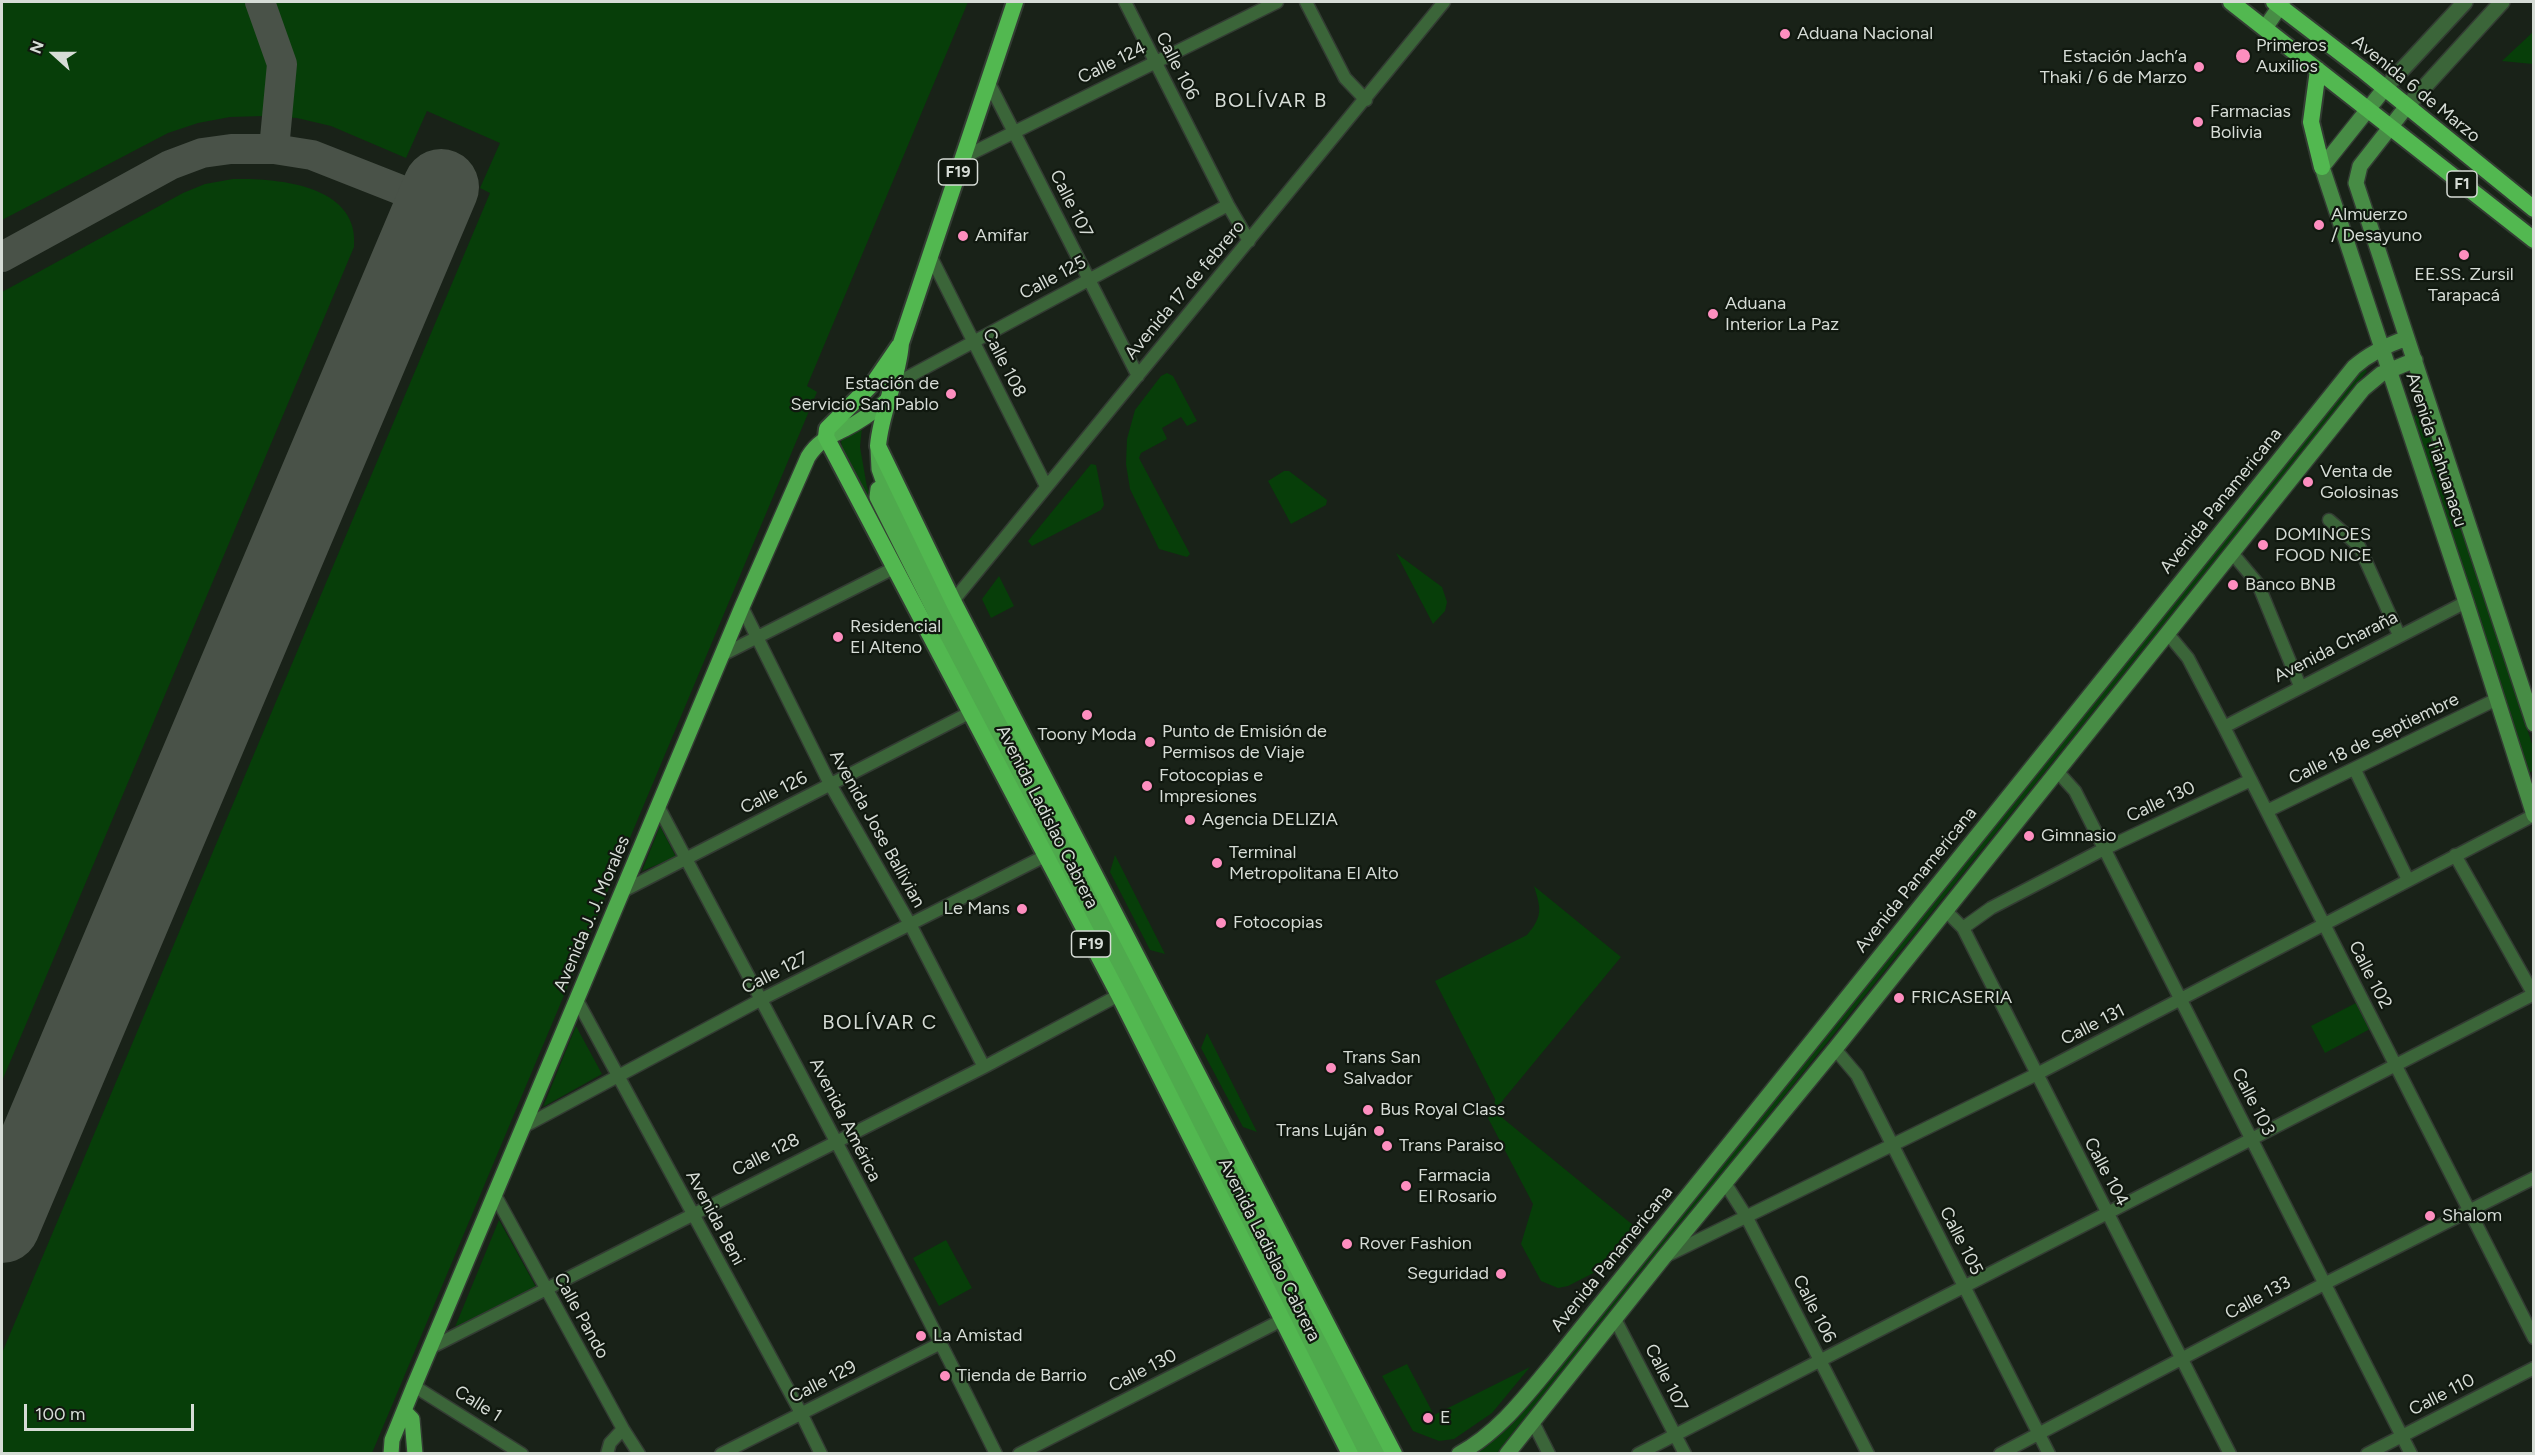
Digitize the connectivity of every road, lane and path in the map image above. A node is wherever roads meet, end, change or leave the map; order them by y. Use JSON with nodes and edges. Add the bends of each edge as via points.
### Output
{"nodes":[{"id":1,"x":1014,"y":2,"type":"edge"},
{"id":2,"x":1125,"y":2,"type":"edge"},
{"id":3,"x":1277,"y":2,"type":"edge"},
{"id":4,"x":1306,"y":2,"type":"edge"},
{"id":5,"x":1444,"y":2,"type":"edge"},
{"id":6,"x":2465,"y":2,"type":"edge"},
{"id":7,"x":2502,"y":2,"type":"edge"},
{"id":8,"x":2279,"y":3,"type":"edge"},
{"id":9,"x":2242,"y":5,"type":"edge"},
{"id":10,"x":2265,"y":28,"type":"junction"},
{"id":11,"x":1154,"y":63,"type":"junction"},
{"id":12,"x":2318,"y":70,"type":"junction"},
{"id":13,"x":988,"y":81,"type":"junction"},
{"id":14,"x":2385,"y":88,"type":"junction"},
{"id":15,"x":1366,"y":100,"type":"junction"},
{"id":16,"x":2407,"y":106,"type":"junction"},
{"id":17,"x":2367,"y":110,"type":"junction"},
{"id":18,"x":2389,"y":128,"type":"junction"},
{"id":19,"x":1013,"y":132,"type":"junction"},
{"id":20,"x":962,"y":158,"type":"junction"},
{"id":21,"x":2322,"y":167,"type":"junction"},
{"id":22,"x":1228,"y":205,"type":"junction"},
{"id":23,"x":2534,"y":209,"type":"edge"},
{"id":24,"x":1250,"y":240,"type":"junction"},
{"id":25,"x":2534,"y":240,"type":"edge"},
{"id":26,"x":930,"y":255,"type":"junction"},
{"id":27,"x":1089,"y":279,"type":"junction"},
{"id":28,"x":2407,"y":338,"type":"junction"},
{"id":29,"x":973,"y":341,"type":"junction"},
{"id":30,"x":901,"y":344,"type":"junction"},
{"id":31,"x":2382,"y":348,"type":"junction"},
{"id":32,"x":2415,"y":360,"type":"junction"},
{"id":33,"x":2390,"y":369,"type":"junction"},
{"id":34,"x":1138,"y":375,"type":"junction"},
{"id":35,"x":892,"y":392,"type":"junction"},
{"id":36,"x":826,"y":437,"type":"junction"},
{"id":37,"x":878,"y":446,"type":"junction"},
{"id":38,"x":1046,"y":486,"type":"junction"},
{"id":39,"x":881,"y":493,"type":"junction"},
{"id":40,"x":2329,"y":520,"type":"dead end"},
{"id":41,"x":2233,"y":554,"type":"junction"},
{"id":42,"x":894,"y":568,"type":"junction"},
{"id":43,"x":953,"y":601,"type":"junction"},
{"id":44,"x":2466,"y":602,"type":"junction"},
{"id":45,"x":742,"y":607,"type":"junction"},
{"id":46,"x":2168,"y":634,"type":"junction"},
{"id":47,"x":2399,"y":635,"type":"junction"},
{"id":48,"x":756,"y":639,"type":"junction"},
{"id":49,"x":935,"y":644,"type":"junction"},
{"id":50,"x":722,"y":655,"type":"junction"},
{"id":51,"x":962,"y":666,"type":"junction"},
{"id":52,"x":2300,"y":686,"type":"junction"},
{"id":53,"x":963,"y":695,"type":"junction"},
{"id":54,"x":2498,"y":699,"type":"junction"},
{"id":55,"x":971,"y":712,"type":"junction"},
{"id":56,"x":2534,"y":724,"type":"edge"},
{"id":57,"x":2224,"y":727,"type":"junction"},
{"id":58,"x":2355,"y":770,"type":"junction"},
{"id":59,"x":2057,"y":771,"type":"junction"},
{"id":60,"x":2251,"y":780,"type":"junction"},
{"id":61,"x":830,"y":784,"type":"junction"},
{"id":62,"x":658,"y":806,"type":"junction"},
{"id":63,"x":2267,"y":811,"type":"junction"},
{"id":64,"x":2534,"y":815,"type":"edge"},
{"id":65,"x":2104,"y":849,"type":"junction"},
{"id":66,"x":2455,"y":855,"type":"junction"},
{"id":67,"x":1045,"y":856,"type":"junction"},
{"id":68,"x":686,"y":858,"type":"junction"},
{"id":69,"x":2408,"y":880,"type":"junction"},
{"id":70,"x":625,"y":890,"type":"junction"},
{"id":71,"x":1946,"y":911,"type":"junction"},
{"id":72,"x":2325,"y":925,"type":"junction"},
{"id":73,"x":911,"y":926,"type":"junction"},
{"id":74,"x":1963,"y":928,"type":"junction"},
{"id":75,"x":2533,"y":994,"type":"edge"},
{"id":76,"x":1119,"y":995,"type":"junction"},
{"id":77,"x":762,"y":999,"type":"junction"},
{"id":78,"x":2181,"y":999,"type":"junction"},
{"id":79,"x":577,"y":1000,"type":"junction"},
{"id":80,"x":1835,"y":1049,"type":"junction"},
{"id":81,"x":2396,"y":1065,"type":"junction"},
{"id":82,"x":984,"y":1067,"type":"junction"},
{"id":83,"x":618,"y":1074,"type":"junction"},
{"id":84,"x":2035,"y":1075,"type":"junction"},
{"id":85,"x":523,"y":1127,"type":"junction"},
{"id":86,"x":2251,"y":1139,"type":"junction"},
{"id":87,"x":835,"y":1140,"type":"junction"},
{"id":88,"x":1893,"y":1146,"type":"junction"},
{"id":89,"x":2534,"y":1178,"type":"edge"},
{"id":90,"x":1725,"y":1183,"type":"junction"},
{"id":91,"x":495,"y":1195,"type":"junction"},
{"id":92,"x":2469,"y":1211,"type":"junction"},
{"id":93,"x":2108,"y":1213,"type":"junction"},
{"id":94,"x":692,"y":1214,"type":"junction"},
{"id":95,"x":1746,"y":1216,"type":"junction"},
{"id":96,"x":1664,"y":1257,"type":"junction"},
{"id":97,"x":1619,"y":1282,"type":"junction"},
{"id":98,"x":2324,"y":1284,"type":"junction"},
{"id":99,"x":1964,"y":1286,"type":"junction"},
{"id":100,"x":546,"y":1289,"type":"junction"},
{"id":101,"x":1635,"y":1294,"type":"junction"},
{"id":102,"x":1615,"y":1319,"type":"junction"},
{"id":103,"x":1282,"y":1320,"type":"junction"},
{"id":104,"x":2534,"y":1338,"type":"edge"},
{"id":105,"x":941,"y":1343,"type":"junction"},
{"id":106,"x":430,"y":1348,"type":"junction"},
{"id":107,"x":2181,"y":1359,"type":"junction"},
{"id":108,"x":1820,"y":1360,"type":"junction"},
{"id":109,"x":2534,"y":1368,"type":"edge"},
{"id":110,"x":414,"y":1386,"type":"junction"},
{"id":111,"x":404,"y":1411,"type":"junction"},
{"id":112,"x":801,"y":1413,"type":"junction"},
{"id":113,"x":1533,"y":1422,"type":"junction"},
{"id":114,"x":623,"y":1429,"type":"junction"},
{"id":115,"x":2039,"y":1434,"type":"junction"},
{"id":116,"x":1675,"y":1435,"type":"junction"},
{"id":117,"x":2402,"y":1436,"type":"junction"},
{"id":118,"x":390,"y":1449,"type":"edge"},
{"id":119,"x":415,"y":1454,"type":"edge"},
{"id":120,"x":522,"y":1454,"type":"edge"},
{"id":121,"x":607,"y":1454,"type":"edge"},
{"id":122,"x":639,"y":1454,"type":"edge"},
{"id":123,"x":721,"y":1454,"type":"edge"},
{"id":124,"x":821,"y":1454,"type":"edge"},
{"id":125,"x":996,"y":1454,"type":"edge"},
{"id":126,"x":1019,"y":1454,"type":"edge"},
{"id":127,"x":1350,"y":1454,"type":"edge"},
{"id":128,"x":1366,"y":1454,"type":"edge"},
{"id":129,"x":1381,"y":1454,"type":"edge"},
{"id":130,"x":1394,"y":1454,"type":"edge"},
{"id":131,"x":1459,"y":1454,"type":"edge"},
{"id":132,"x":1507,"y":1454,"type":"edge"},
{"id":133,"x":1549,"y":1454,"type":"edge"},
{"id":134,"x":1638,"y":1454,"type":"edge"},
{"id":135,"x":1684,"y":1454,"type":"edge"},
{"id":136,"x":1868,"y":1454,"type":"edge"},
{"id":137,"x":2000,"y":1454,"type":"edge"},
{"id":138,"x":2049,"y":1454,"type":"edge"},
{"id":139,"x":2230,"y":1454,"type":"edge"},
{"id":140,"x":2367,"y":1454,"type":"edge"},
{"id":141,"x":2411,"y":1454,"type":"edge"}],
"edges":[{"from":1,"to":13,"type":"highway","name":"Avenida Ladislao Cabrera","number":"F19"},
{"from":2,"to":11,"type":"street","name":"Calle 106"},
{"from":3,"to":11,"type":"street","name":"Calle 124"},
{"from":4,"to":15,"type":"street","via":[[1345,78]]},
{"from":5,"to":15,"type":"street","name":"Avenida 17 de febrero"},
{"from":6,"to":14,"type":"street"},
{"from":7,"to":16,"type":"street"},
{"from":8,"to":10,"type":"main road"},
{"from":8,"to":14,"type":"highway","name":"Avenida 6 de Marzo","number":"F1"},
{"from":9,"to":10,"type":"highway","number":"F1"},
{"from":10,"to":12,"type":"highway","number":"F1"},
{"from":11,"to":19,"type":"street","name":"Calle 124"},
{"from":11,"to":22,"type":"street","name":"Calle 106"},
{"from":12,"to":17,"type":"highway","number":"F1"},
{"from":12,"to":21,"type":"highway","via":[[2311,122]]},
{"from":13,"to":19,"type":"street","name":"Calle 107"},
{"from":13,"to":20,"type":"highway","name":"Avenida Ladislao Cabrera","number":"F19"},
{"from":14,"to":16,"type":"highway","name":"Avenida 6 de Marzo","number":"F1"},
{"from":14,"to":17,"type":"main road"},
{"from":15,"to":24,"type":"street","name":"Avenida 17 de febrero"},
{"from":16,"to":18,"type":"main road","name":"Avenida Tiahuanacu"},
{"from":16,"to":23,"type":"highway","name":"Avenida 6 de Marzo","number":"F1"},
{"from":17,"to":18,"type":"highway","number":"F1"},
{"from":17,"to":21,"type":"main road"},
{"from":18,"to":25,"type":"highway","number":"F1"},
{"from":18,"to":28,"type":"main road","name":"Avenida Tiahuanacu","via":[[2360,166],[2356,183]]},
{"from":19,"to":20,"type":"street","name":"Calle 124"},
{"from":19,"to":27,"type":"street","name":"Calle 107"},
{"from":20,"to":26,"type":"highway","name":"Avenida Ladislao Cabrera","number":"F19"},
{"from":21,"to":31,"type":"main road","name":"Avenida Tiahuanacu"},
{"from":22,"to":24,"type":"street","name":"Calle 106"},
{"from":22,"to":27,"type":"street","name":"Calle 125"},
{"from":24,"to":34,"type":"street","name":"Avenida 17 de febrero"},
{"from":26,"to":29,"type":"street","name":"Calle 108"},
{"from":26,"to":30,"type":"highway","name":"Avenida Ladislao Cabrera","number":"F19"},
{"from":27,"to":29,"type":"street","name":"Calle 125"},
{"from":27,"to":34,"type":"street","name":"Calle 107"},
{"from":28,"to":31,"type":"main road","name":"Avenida Panamericana"},
{"from":28,"to":32,"type":"main road","name":"Avenida Tiahuanacu"},
{"from":29,"to":35,"type":"street","name":"Calle 125"},
{"from":29,"to":38,"type":"street","name":"Calle 108"},
{"from":30,"to":35,"type":"highway","name":"Avenida Ladislao Cabrera","number":"F19"},
{"from":30,"to":36,"type":"highway","name":"Avenida Ladislao Cabrera","number":"F19","via":[[874,381],[827,429]]},
{"from":31,"to":33,"type":"main road","name":"Avenida Tiahuanacu"},
{"from":31,"to":97,"type":"main road","name":"Avenida Panamericana","via":[[2354,367]]},
{"from":32,"to":33,"type":"main road"},
{"from":32,"to":56,"type":"main road","name":"Avenida Tiahuanacu"},
{"from":33,"to":41,"type":"main road","via":[[2363,389]]},
{"from":33,"to":44,"type":"main road","name":"Avenida Tiahuanacu"},
{"from":34,"to":38,"type":"street","name":"Avenida 17 de febrero"},
{"from":35,"to":36,"type":"main road","via":[[846,429]]},
{"from":35,"to":37,"type":"highway","name":"Avenida Ladislao Cabrera","number":"F19"},
{"from":36,"to":42,"type":"highway","name":"Avenida Ladislao Cabrera","number":"F19"},
{"from":36,"to":45,"type":"main road","name":"Avenida J. J. Morales","via":[[808,457]]},
{"from":37,"to":39,"type":"main road","name":"Avenida Ladislao Cabrera","number":"F19"},
{"from":37,"to":43,"type":"highway","name":"Avenida Ladislao Cabrera","number":"F19"},
{"from":38,"to":43,"type":"street","name":"Avenida 17 de febrero"},
{"from":39,"to":51,"type":"main road","name":"Avenida Ladislao Cabrera","number":"F19"},
{"from":39,"to":129,"type":"main road","name":"Avenida Ladislao Cabrera","number":"F19"},
{"from":40,"to":47,"type":"street","via":[[2359,546]]},
{"from":41,"to":46,"type":"main road"},
{"from":41,"to":52,"type":"street","via":[[2258,585]]},
{"from":42,"to":48,"type":"street"},
{"from":42,"to":49,"type":"highway","name":"Avenida Ladislao Cabrera","number":"F19"},
{"from":43,"to":130,"type":"highway","name":"Avenida Ladislao Cabrera","number":"F19"},
{"from":44,"to":47,"type":"street","name":"Avenida Charaña"},
{"from":44,"to":54,"type":"main road","name":"Avenida Tiahuanacu"},
{"from":45,"to":48,"type":"street","name":"Avenida Jose Ballivian"},
{"from":45,"to":50,"type":"main road","name":"Avenida J. J. Morales"},
{"from":46,"to":57,"type":"street","name":"Calle 102","via":[[2188,658]]},
{"from":46,"to":59,"type":"main road"},
{"from":47,"to":52,"type":"street","name":"Avenida Charaña"},
{"from":48,"to":50,"type":"street"},
{"from":48,"to":61,"type":"street","name":"Avenida Jose Ballivian"},
{"from":49,"to":51,"type":"highway"},
{"from":49,"to":53,"type":"highway","name":"Avenida Ladislao Cabrera","number":"F19"},
{"from":50,"to":62,"type":"main road","name":"Avenida J. J. Morales"},
{"from":51,"to":53,"type":"highway"},
{"from":51,"to":128,"type":"main road","name":"Avenida Ladislao Cabrera","number":"F19"},
{"from":52,"to":57,"type":"street","name":"Avenida Charaña"},
{"from":53,"to":55,"type":"highway","name":"Avenida Ladislao Cabrera","number":"F19"},
{"from":54,"to":58,"type":"street","name":"Calle 18 de Septiembre"},
{"from":54,"to":64,"type":"main road","name":"Avenida Tiahuanacu"},
{"from":55,"to":61,"type":"street","name":"Calle 126"},
{"from":55,"to":67,"type":"highway","name":"Avenida Ladislao Cabrera","number":"F19"},
{"from":57,"to":60,"type":"street","name":"Calle 102"},
{"from":58,"to":63,"type":"street","name":"Calle 18 de Septiembre"},
{"from":58,"to":69,"type":"street"},
{"from":59,"to":65,"type":"street","name":"Calle 103","via":[[2074,791]]},
{"from":59,"to":71,"type":"main road"},
{"from":60,"to":63,"type":"street","name":"Calle 102"},
{"from":60,"to":65,"type":"street","name":"Calle 130"},
{"from":61,"to":68,"type":"street","name":"Calle 126"},
{"from":61,"to":73,"type":"street","name":"Avenida Jose Ballivian"},
{"from":62,"to":68,"type":"street","name":"Avenida América"},
{"from":62,"to":70,"type":"main road","name":"Avenida J. J. Morales"},
{"from":63,"to":72,"type":"street","name":"Calle 102"},
{"from":64,"to":66,"type":"street","name":"Calle 131"},
{"from":65,"to":74,"type":"street","name":"Calle 130","via":[[1991,908]]},
{"from":65,"to":78,"type":"street","name":"Calle 103"},
{"from":66,"to":69,"type":"street","name":"Calle 131"},
{"from":66,"to":75,"type":"street"},
{"from":67,"to":73,"type":"street","name":"Calle 127"},
{"from":67,"to":76,"type":"highway","name":"Avenida Ladislao Cabrera","number":"F19"},
{"from":68,"to":70,"type":"street","name":"Calle 126"},
{"from":68,"to":77,"type":"street","name":"Avenida América"},
{"from":69,"to":72,"type":"street","name":"Calle 131"},
{"from":70,"to":79,"type":"main road","name":"Avenida J. J. Morales"},
{"from":71,"to":74,"type":"street","name":"Calle 104"},
{"from":71,"to":80,"type":"main road"},
{"from":72,"to":78,"type":"street","name":"Calle 131"},
{"from":72,"to":81,"type":"street","name":"Calle 102"},
{"from":73,"to":77,"type":"street","name":"Calle 127"},
{"from":73,"to":82,"type":"street","name":"Avenida Jose Ballivian"},
{"from":74,"to":84,"type":"street","name":"Calle 104"},
{"from":75,"to":81,"type":"street"},
{"from":76,"to":82,"type":"street","name":"Calle 128"},
{"from":76,"to":103,"type":"highway","name":"Avenida Ladislao Cabrera","number":"F19"},
{"from":77,"to":83,"type":"street","name":"Calle 127"},
{"from":77,"to":87,"type":"street","name":"Avenida América"},
{"from":78,"to":84,"type":"street","name":"Calle 131"},
{"from":78,"to":86,"type":"street","name":"Calle 103"},
{"from":79,"to":83,"type":"street","name":"Avenida Beni"},
{"from":79,"to":85,"type":"main road","name":"Avenida J. J. Morales"},
{"from":80,"to":88,"type":"street","name":"Calle 105","via":[[1857,1075]]},
{"from":80,"to":90,"type":"main road"},
{"from":81,"to":86,"type":"street"},
{"from":81,"to":92,"type":"street","name":"Calle 102"},
{"from":82,"to":87,"type":"street","name":"Calle 128"},
{"from":83,"to":85,"type":"street","name":"Calle 127"},
{"from":83,"to":94,"type":"street","name":"Avenida Beni"},
{"from":84,"to":88,"type":"street","name":"Calle 131"},
{"from":84,"to":93,"type":"street","name":"Calle 104"},
{"from":85,"to":91,"type":"main road","name":"Avenida J. J. Morales"},
{"from":86,"to":93,"type":"street"},
{"from":86,"to":98,"type":"street","name":"Calle 103"},
{"from":87,"to":94,"type":"street","name":"Calle 128"},
{"from":87,"to":105,"type":"street","name":"Avenida América"},
{"from":88,"to":95,"type":"street","name":"Calle 131"},
{"from":88,"to":99,"type":"street","name":"Calle 105"},
{"from":89,"to":92,"type":"street","name":"Calle 133"},
{"from":90,"to":95,"type":"street","name":"Calle 106"},
{"from":90,"to":96,"type":"main road"},
{"from":91,"to":100,"type":"street","name":"Calle Pando"},
{"from":91,"to":106,"type":"main road","name":"Avenida J. J. Morales"},
{"from":92,"to":98,"type":"street","name":"Calle 133"},
{"from":92,"to":104,"type":"street","name":"Calle 102"},
{"from":93,"to":99,"type":"street"},
{"from":93,"to":107,"type":"street","name":"Calle 104"},
{"from":94,"to":100,"type":"street","name":"Calle 128"},
{"from":94,"to":112,"type":"street","name":"Avenida Beni"},
{"from":95,"to":96,"type":"street","name":"Calle 131"},
{"from":95,"to":108,"type":"street","name":"Calle 106"},
{"from":96,"to":101,"type":"main road"},
{"from":97,"to":101,"type":"main road"},
{"from":97,"to":131,"type":"main road","name":"Avenida Panamericana","via":[[1502,1423]]},
{"from":98,"to":107,"type":"street","name":"Calle 133"},
{"from":98,"to":117,"type":"street","name":"Calle 103"},
{"from":99,"to":108,"type":"street"},
{"from":99,"to":115,"type":"street","name":"Calle 105"},
{"from":100,"to":106,"type":"street","name":"Calle 128"},
{"from":100,"to":114,"type":"street","name":"Calle Pando"},
{"from":101,"to":102,"type":"main road"},
{"from":102,"to":113,"type":"main road"},
{"from":102,"to":116,"type":"street","name":"Calle 107"},
{"from":103,"to":126,"type":"street","name":"Calle 130"},
{"from":103,"to":127,"type":"highway","name":"Avenida Ladislao Cabrera","number":"F19"},
{"from":105,"to":112,"type":"street","name":"Calle 129"},
{"from":105,"to":125,"type":"street","name":"Avenida América"},
{"from":106,"to":110,"type":"main road","name":"Avenida J. J. Morales"},
{"from":107,"to":115,"type":"street","name":"Calle 133"},
{"from":107,"to":139,"type":"street","name":"Calle 104"},
{"from":108,"to":116,"type":"street"},
{"from":108,"to":136,"type":"street","name":"Calle 106"},
{"from":109,"to":117,"type":"street","name":"Calle 110"},
{"from":110,"to":111,"type":"main road","name":"Avenida J. J. Morales"},
{"from":110,"to":120,"type":"street","name":"Calle 1"},
{"from":111,"to":118,"type":"main road","name":"Avenida J. J. Morales"},
{"from":111,"to":119,"type":"main road","via":[[412,1419]]},
{"from":112,"to":123,"type":"street","name":"Calle 129"},
{"from":112,"to":124,"type":"street","name":"Avenida Beni"},
{"from":113,"to":132,"type":"main road"},
{"from":113,"to":133,"type":"street"},
{"from":114,"to":121,"type":"street","via":[[610,1443]]},
{"from":114,"to":122,"type":"street","name":"Calle Pando"},
{"from":115,"to":137,"type":"street","name":"Calle 133"},
{"from":115,"to":138,"type":"street","name":"Calle 105"},
{"from":116,"to":134,"type":"street"},
{"from":116,"to":135,"type":"street","name":"Calle 107"},
{"from":117,"to":140,"type":"street","name":"Calle 110"},
{"from":117,"to":141,"type":"street","name":"Calle 103"}]}
